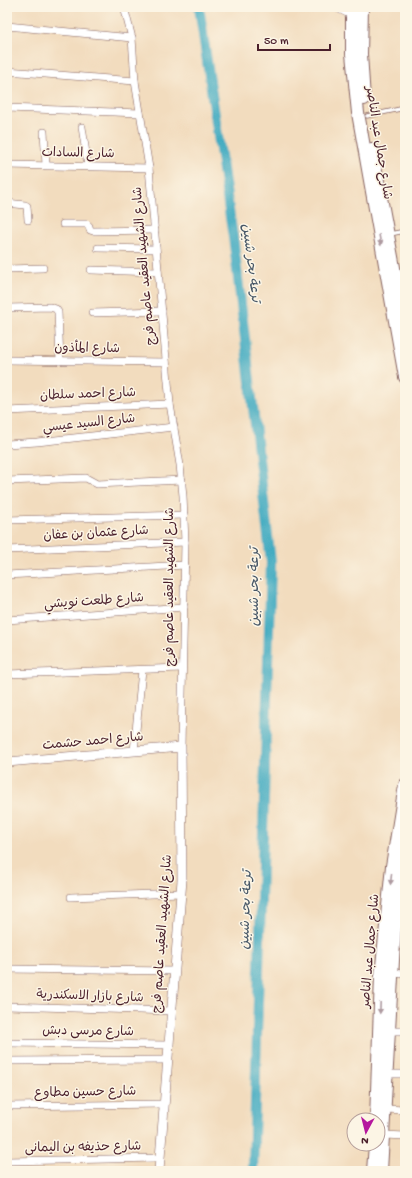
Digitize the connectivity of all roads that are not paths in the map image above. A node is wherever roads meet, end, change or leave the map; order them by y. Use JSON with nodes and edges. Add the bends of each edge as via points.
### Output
{"nodes":[{"id":1,"x":124,"y":7,"type":"edge"},
{"id":2,"x":335,"y":7,"type":"edge"},
{"id":3,"x":362,"y":7,"type":"edge"},
{"id":4,"x":352,"y":11,"type":"edge"},
{"id":5,"x":7,"y":26,"type":"edge"},
{"id":6,"x":132,"y":38,"type":"junction"},
{"id":7,"x":7,"y":71,"type":"edge"},
{"id":8,"x":135,"y":81,"type":"junction"},
{"id":9,"x":7,"y":108,"type":"edge"},
{"id":10,"x":405,"y":108,"type":"edge"},
{"id":11,"x":140,"y":113,"type":"junction"},
{"id":12,"x":367,"y":116,"type":"junction"},
{"id":13,"x":82,"y":127,"type":"dead end"},
{"id":14,"x":7,"y":128,"type":"edge"},
{"id":15,"x":44,"y":132,"type":"dead end"},
{"id":16,"x":8,"y":165,"type":"edge"},
{"id":17,"x":46,"y":165,"type":"junction"},
{"id":18,"x":88,"y":166,"type":"junction"},
{"id":19,"x":149,"y":168,"type":"junction"},
{"id":20,"x":7,"y":203,"type":"edge"},
{"id":21,"x":28,"y":220,"type":"dead end"},
{"id":22,"x":63,"y":224,"type":"dead end"},
{"id":23,"x":154,"y":230,"type":"junction"},
{"id":24,"x":405,"y":231,"type":"edge"},
{"id":25,"x":389,"y":234,"type":"junction"},
{"id":26,"x":98,"y":248,"type":"dead end"},
{"id":27,"x":156,"y":248,"type":"junction"},
{"id":28,"x":43,"y":268,"type":"dead end"},
{"id":29,"x":7,"y":269,"type":"edge"},
{"id":30,"x":91,"y":270,"type":"dead end"},
{"id":31,"x":158,"y":272,"type":"junction"},
{"id":32,"x":7,"y":305,"type":"edge"},
{"id":33,"x":7,"y":308,"type":"edge"},
{"id":34,"x":162,"y":311,"type":"junction"},
{"id":35,"x":92,"y":313,"type":"dead end"},
{"id":36,"x":7,"y":315,"type":"edge"},
{"id":37,"x":405,"y":327,"type":"edge"},
{"id":38,"x":7,"y":360,"type":"edge"},
{"id":39,"x":60,"y":361,"type":"junction"},
{"id":40,"x":166,"y":362,"type":"junction"},
{"id":41,"x":405,"y":377,"type":"edge"},
{"id":42,"x":170,"y":404,"type":"junction"},
{"id":43,"x":7,"y":411,"type":"edge"},
{"id":44,"x":174,"y":427,"type":"junction"},
{"id":45,"x":7,"y":444,"type":"edge"},
{"id":46,"x":7,"y":480,"type":"edge"},
{"id":47,"x":182,"y":480,"type":"junction"},
{"id":48,"x":184,"y":515,"type":"junction"},
{"id":49,"x":7,"y":520,"type":"edge"},
{"id":50,"x":185,"y":542,"type":"junction"},
{"id":51,"x":7,"y":550,"type":"edge"},
{"id":52,"x":185,"y":565,"type":"junction"},
{"id":53,"x":7,"y":575,"type":"edge"},
{"id":54,"x":184,"y":607,"type":"junction"},
{"id":55,"x":7,"y":620,"type":"edge"},
{"id":56,"x":182,"y":668,"type":"junction"},
{"id":57,"x":142,"y":670,"type":"junction"},
{"id":58,"x":7,"y":674,"type":"edge"},
{"id":59,"x":181,"y":747,"type":"junction"},
{"id":60,"x":134,"y":751,"type":"junction"},
{"id":61,"x":7,"y":762,"type":"edge"},
{"id":62,"x":405,"y":785,"type":"edge"},
{"id":63,"x":405,"y":843,"type":"edge"},
{"id":64,"x":181,"y":893,"type":"junction"},
{"id":65,"x":71,"y":897,"type":"dead end"},
{"id":66,"x":400,"y":925,"type":"edge"},
{"id":67,"x":7,"y":969,"type":"edge"},
{"id":68,"x":175,"y":971,"type":"junction"},
{"id":69,"x":392,"y":973,"type":"junction"},
{"id":70,"x":405,"y":974,"type":"edge"},
{"id":71,"x":7,"y":1006,"type":"edge"},
{"id":72,"x":172,"y":1011,"type":"junction"},
{"id":73,"x":384,"y":1031,"type":"junction"},
{"id":74,"x":405,"y":1031,"type":"edge"},
{"id":75,"x":7,"y":1043,"type":"edge"},
{"id":76,"x":169,"y":1045,"type":"junction"},
{"id":77,"x":168,"y":1060,"type":"junction"},
{"id":78,"x":7,"y":1061,"type":"edge"},
{"id":79,"x":386,"y":1074,"type":"junction"},
{"id":80,"x":405,"y":1074,"type":"edge"},
{"id":81,"x":164,"y":1104,"type":"junction"},
{"id":82,"x":7,"y":1106,"type":"edge"},
{"id":83,"x":385,"y":1110,"type":"joint"},
{"id":84,"x":405,"y":1110,"type":"edge"},
{"id":85,"x":377,"y":1112,"type":"edge"},
{"id":86,"x":386,"y":1135,"type":"edge"},
{"id":87,"x":405,"y":1136,"type":"edge"},
{"id":88,"x":374,"y":1152,"type":"edge"},
{"id":89,"x":383,"y":1152,"type":"edge"},
{"id":90,"x":159,"y":1158,"type":"junction"},
{"id":91,"x":7,"y":1161,"type":"edge"},
{"id":92,"x":159,"y":1171,"type":"edge"},
{"id":93,"x":373,"y":1171,"type":"edge"},
{"id":94,"x":381,"y":1171,"type":"edge"}],
"edges":[{"from":1,"to":6,"type":"street","name":"شارع الشهيد العقيد عاصم فرج"},
{"from":2,"to":4,"type":"street"},
{"from":3,"to":12,"type":"main road","name":"شارع جمال عبد الناصر","via":[[361,54]]},
{"from":4,"to":41,"type":"main road","name":"شارع جمال عبد الناصر","one_way":true,"via":[[353,72],[359,120]]},
{"from":5,"to":6,"type":"street"},
{"from":6,"to":8,"type":"street","name":"شارع الشهيد العقيد عاصم فرج"},
{"from":7,"to":8,"type":"street"},
{"from":8,"to":11,"type":"street","name":"شارع الشهيد العقيد عاصم فرج"},
{"from":9,"to":11,"type":"street"},
{"from":10,"to":12,"type":"lane"},
{"from":11,"to":19,"type":"street","name":"شارع الشهيد العقيد عاصم فرج"},
{"from":12,"to":25,"type":"main road","name":"شارع جمال عبد الناصر"},
{"from":13,"to":18,"type":"street"},
{"from":14,"to":16,"type":"street"},
{"from":15,"to":17,"type":"street"},
{"from":16,"to":17,"type":"street","name":"شارع السادات"},
{"from":17,"to":18,"type":"street","name":"شارع السادات"},
{"from":18,"to":19,"type":"street","name":"شارع السادات"},
{"from":19,"to":23,"type":"street","name":"شارع الشهيد العقيد عاصم فرج"},
{"from":20,"to":21,"type":"street","via":[[27,206]]},
{"from":22,"to":23,"type":"street","via":[[87,224],[93,231]]},
{"from":23,"to":27,"type":"street","name":"شارع الشهيد العقيد عاصم فرج"},
{"from":24,"to":25,"type":"lane"},
{"from":25,"to":37,"type":"main road","name":"شارع جمال عبد الناصر"},
{"from":26,"to":27,"type":"street"},
{"from":27,"to":31,"type":"street","name":"شارع الشهيد العقيد عاصم فرج"},
{"from":28,"to":29,"type":"street"},
{"from":30,"to":31,"type":"street"},
{"from":31,"to":34,"type":"street","name":"شارع الشهيد العقيد عاصم فرج"},
{"from":32,"to":33,"type":"street"},
{"from":33,"to":36,"type":"street"},
{"from":33,"to":39,"type":"street","via":[[56,309]]},
{"from":34,"to":35,"type":"street"},
{"from":34,"to":40,"type":"street","name":"شارع الشهيد العقيد عاصم فرج"},
{"from":38,"to":39,"type":"street","name":"شارع المأذون"},
{"from":39,"to":40,"type":"street","name":"شارع المأذون"},
{"from":40,"to":42,"type":"street","name":"شارع الشهيد العقيد عاصم فرج"},
{"from":42,"to":43,"type":"street","name":"شارع احمد سلطان"},
{"from":42,"to":44,"type":"street","name":"شارع الشهيد العقيد عاصم فرج"},
{"from":44,"to":45,"type":"street","name":"شارع السيد عيسي"},
{"from":44,"to":47,"type":"street","name":"شارع الشهيد العقيد عاصم فرج"},
{"from":46,"to":47,"type":"street","via":[[86,478],[97,484]]},
{"from":47,"to":48,"type":"street","name":"شارع الشهيد العقيد عاصم فرج"},
{"from":48,"to":49,"type":"street"},
{"from":48,"to":50,"type":"street","name":"شارع الشهيد العقيد عاصم فرج"},
{"from":50,"to":51,"type":"street","name":"شارع عثمان بن عفان"},
{"from":50,"to":52,"type":"street","name":"شارع الشهيد العقيد عاصم فرج"},
{"from":52,"to":53,"type":"street"},
{"from":52,"to":54,"type":"street","name":"شارع الشهيد العقيد عاصم فرج"},
{"from":54,"to":55,"type":"street","name":"شارع طلعت نويشي"},
{"from":54,"to":56,"type":"street","name":"شارع الشهيد العقيد عاصم فرج"},
{"from":56,"to":57,"type":"street"},
{"from":56,"to":59,"type":"street","name":"شارع الشهيد العقيد عاصم فرج"},
{"from":57,"to":58,"type":"street"},
{"from":57,"to":60,"type":"street"},
{"from":59,"to":60,"type":"street","name":"شارع احمد حشمت"},
{"from":59,"to":64,"type":"street","name":"شارع الشهيد العقيد عاصم فرج"},
{"from":60,"to":61,"type":"street","name":"شارع احمد حشمت"},
{"from":62,"to":73,"type":"main road","name":"شارع جمال عبد الناصر","one_way":true,"via":[[381,976]]},
{"from":63,"to":66,"type":"main road","name":"شارع جمال عبد الناصر"},
{"from":64,"to":65,"type":"street"},
{"from":64,"to":68,"type":"street","name":"شارع الشهيد العقيد عاصم فرج"},
{"from":66,"to":69,"type":"main road","name":"شارع جمال عبد الناصر"},
{"from":67,"to":68,"type":"street"},
{"from":68,"to":72,"type":"street","name":"شارع الشهيد العقيد عاصم فرج"},
{"from":69,"to":70,"type":"street"},
{"from":69,"to":73,"type":"main road","name":"شارع جمال عبد الناصر"},
{"from":71,"to":72,"type":"street","name":"شارع بازار الاسكندرية"},
{"from":72,"to":76,"type":"street","name":"شارع الشهيد العقيد عاصم فرج"},
{"from":73,"to":74,"type":"street"},
{"from":73,"to":79,"type":"main road","name":"شارع جمال عبد الناصر"},
{"from":73,"to":85,"type":"main road","name":"شارع جمال عبد الناصر"},
{"from":75,"to":76,"type":"street","name":"شارع مرسى دبش"},
{"from":76,"to":77,"type":"street","name":"شارع الشهيد العقيد عاصم فرج"},
{"from":77,"to":78,"type":"street"},
{"from":77,"to":81,"type":"street","name":"شارع الشهيد العقيد عاصم فرج"},
{"from":79,"to":80,"type":"street"},
{"from":79,"to":83,"type":"main road","name":"شارع جمال عبد الناصر"},
{"from":81,"to":82,"type":"street","name":"شارع حسين مطاوع"},
{"from":81,"to":90,"type":"street","name":"شارع الشهيد العقيد عاصم فرج"},
{"from":83,"to":84,"type":"street"},
{"from":86,"to":87,"type":"street"},
{"from":88,"to":93,"type":"main road"},
{"from":89,"to":94,"type":"main road","name":"شارع جمال عبد الناصر"},
{"from":90,"to":91,"type":"street","name":"شارع حذيفه بن اليمانى"},
{"from":90,"to":92,"type":"street","name":"شارع الشهيد العقيد عاصم فرج"}]}
